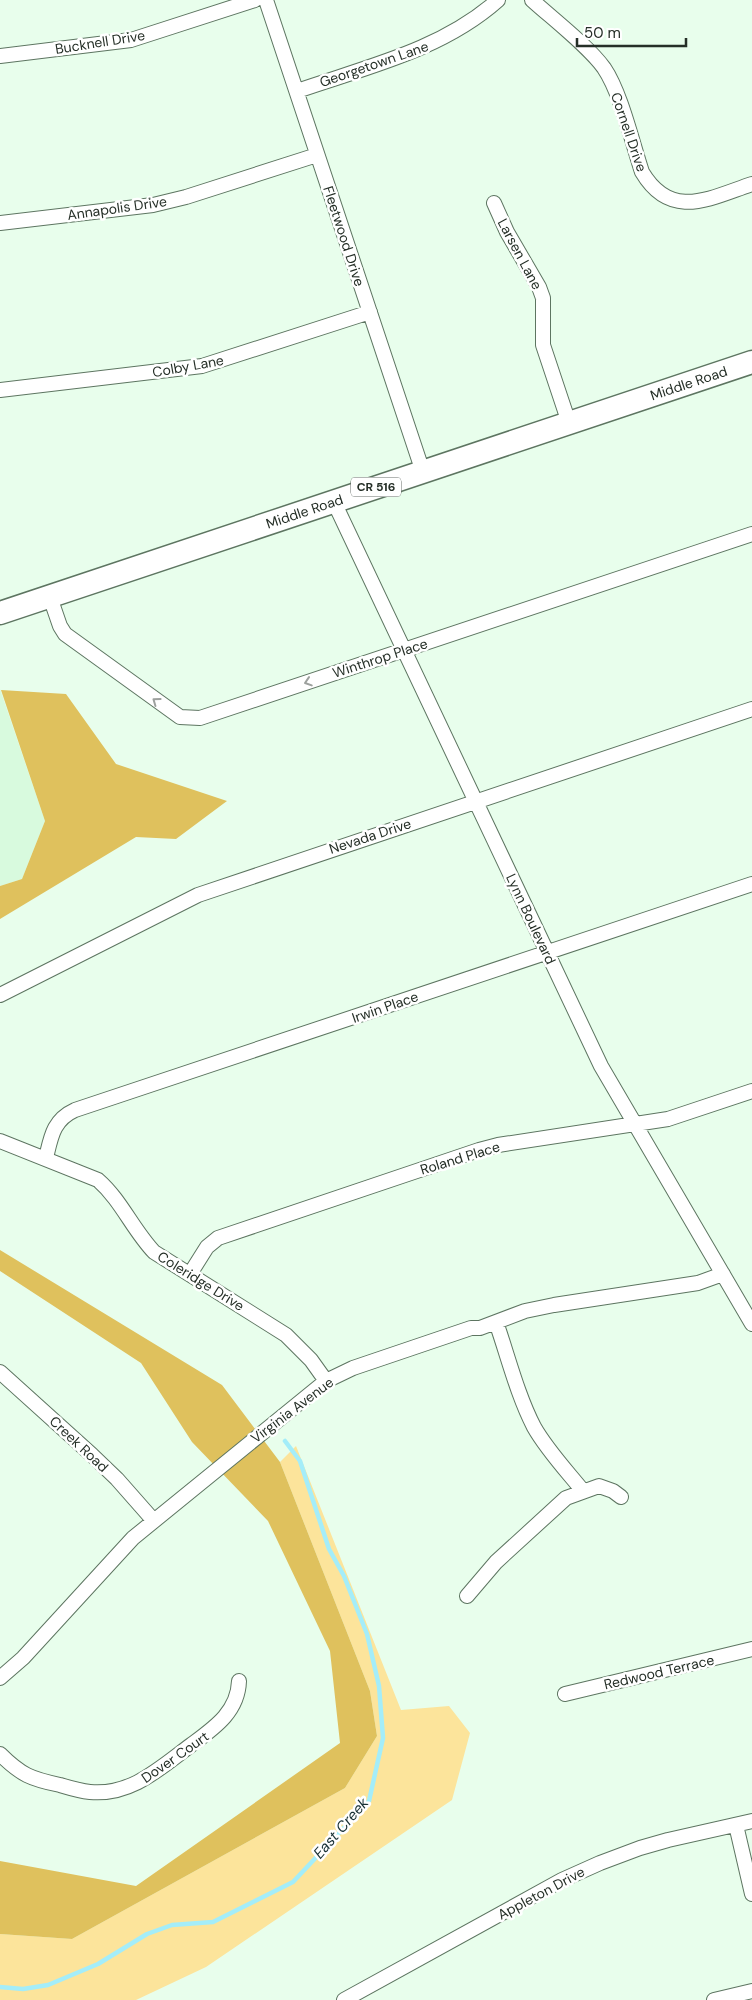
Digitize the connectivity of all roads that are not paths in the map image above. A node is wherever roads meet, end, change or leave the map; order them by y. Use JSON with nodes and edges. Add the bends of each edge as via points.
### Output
{"nodes":[{"id":1,"x":255,"y":0,"type":"edge"},
{"id":2,"x":266,"y":0,"type":"edge"},
{"id":3,"x":498,"y":0,"type":"edge"},
{"id":4,"x":532,"y":0,"type":"edge"},
{"id":5,"x":0,"y":56,"type":"edge"},
{"id":6,"x":297,"y":91,"type":"junction"},
{"id":7,"x":317,"y":154,"type":"junction"},
{"id":8,"x":752,"y":184,"type":"edge"},
{"id":9,"x":494,"y":203,"type":"dead end"},
{"id":10,"x":0,"y":223,"type":"edge"},
{"id":11,"x":370,"y":312,"type":"junction"},
{"id":12,"x":752,"y":362,"type":"edge"},
{"id":13,"x":0,"y":390,"type":"edge"},
{"id":14,"x":569,"y":423,"type":"junction"},
{"id":15,"x":422,"y":472,"type":"junction"},
{"id":16,"x":334,"y":502,"type":"junction"},
{"id":17,"x":752,"y":534,"type":"edge"},
{"id":18,"x":50,"y":597,"type":"junction"},
{"id":19,"x":0,"y":613,"type":"edge"},
{"id":20,"x":404,"y":650,"type":"junction"},
{"id":21,"x":752,"y":709,"type":"edge"},
{"id":22,"x":476,"y":801,"type":"junction"},
{"id":23,"x":752,"y":884,"type":"edge"},
{"id":24,"x":547,"y":952,"type":"junction"},
{"id":25,"x":0,"y":995,"type":"edge"},
{"id":26,"x":752,"y":1091,"type":"edge"},
{"id":27,"x":634,"y":1125,"type":"junction"},
{"id":28,"x":0,"y":1141,"type":"edge"},
{"id":29,"x":46,"y":1158,"type":"junction"},
{"id":30,"x":190,"y":1274,"type":"junction"},
{"id":31,"x":723,"y":1274,"type":"junction"},
{"id":32,"x":496,"y":1322,"type":"junction"},
{"id":33,"x":752,"y":1324,"type":"edge"},
{"id":34,"x":0,"y":1372,"type":"edge"},
{"id":35,"x":326,"y":1381,"type":"junction"},
{"id":36,"x":583,"y":1491,"type":"junction"},
{"id":37,"x":621,"y":1498,"type":"dead end"},
{"id":38,"x":154,"y":1521,"type":"junction"},
{"id":39,"x":467,"y":1596,"type":"dead end"},
{"id":40,"x":752,"y":1649,"type":"edge"},
{"id":41,"x":0,"y":1678,"type":"edge"},
{"id":42,"x":239,"y":1681,"type":"dead end"},
{"id":43,"x":565,"y":1694,"type":"dead end"},
{"id":44,"x":0,"y":1754,"type":"edge"},
{"id":45,"x":752,"y":1821,"type":"edge"},
{"id":46,"x":736,"y":1825,"type":"junction"},
{"id":47,"x":752,"y":1894,"type":"edge"},
{"id":48,"x":752,"y":1991,"type":"edge"},
{"id":49,"x":344,"y":2000,"type":"edge"},
{"id":50,"x":714,"y":2000,"type":"edge"}],
"edges":[{"from":1,"to":5,"type":"street","name":"Bucknell Drive","via":[[131,40]]},
{"from":2,"to":6,"type":"street","name":"Fleetwood Drive"},
{"from":3,"to":6,"type":"street","name":"Georgetown Lane","via":[[432,44]]},
{"from":4,"to":8,"type":"street","name":"Cornell Drive","via":[[603,68],[615,90],[642,172],[657,192],[668,199],[693,202]]},
{"from":6,"to":7,"type":"street","name":"Fleetwood Drive"},
{"from":7,"to":10,"type":"street","name":"Annapolis Drive","via":[[153,205]]},
{"from":7,"to":11,"type":"street","name":"Fleetwood Drive"},
{"from":9,"to":14,"type":"street","name":"Larsen Lane","via":[[543,298],[543,345]]},
{"from":11,"to":13,"type":"street","name":"Colby Lane","via":[[202,366]]},
{"from":11,"to":15,"type":"street","name":"Fleetwood Drive"},
{"from":12,"to":14,"type":"main road","name":"Middle Road","number":"CR 516"},
{"from":14,"to":15,"type":"main road","name":"Middle Road","number":"CR 516"},
{"from":15,"to":16,"type":"main road","name":"Middle Road","number":"CR 516"},
{"from":16,"to":18,"type":"main road","name":"Middle Road","number":"CR 516"},
{"from":16,"to":20,"type":"street","name":"Lynn Boulevard"},
{"from":17,"to":20,"type":"street","name":"Winthrop Place"},
{"from":18,"to":19,"type":"main road","name":"Middle Road","number":"CR 516"},
{"from":20,"to":18,"type":"street","name":"Winthrop Place","one_way":true,"via":[[191,719],[180,717],[162,706],[65,634]]},
{"from":20,"to":22,"type":"street","name":"Lynn Boulevard"},
{"from":21,"to":22,"type":"street","name":"Nevada Drive"},
{"from":22,"to":24,"type":"street","name":"Lynn Boulevard"},
{"from":22,"to":25,"type":"street","name":"Nevada Drive","via":[[198,894]]},
{"from":23,"to":24,"type":"street","name":"Irwin Place"},
{"from":24,"to":27,"type":"street","name":"Lynn Boulevard","via":[[601,1066]]},
{"from":24,"to":29,"type":"street","name":"Irwin Place","via":[[75,1110],[58,1121]]},
{"from":26,"to":27,"type":"street","name":"Roland Place","via":[[668,1119]]},
{"from":27,"to":30,"type":"street","name":"Roland Place","via":[[498,1146],[274,1219],[214,1240]]},
{"from":27,"to":31,"type":"street","name":"Lynn Boulevard"},
{"from":28,"to":29,"type":"street","name":"Coleridge Drive"},
{"from":29,"to":30,"type":"street","name":"Coleridge Drive","via":[[98,1180],[109,1189],[144,1242]]},
{"from":30,"to":35,"type":"street","name":"Coleridge Drive","via":[[286,1335]]},
{"from":31,"to":32,"type":"street","name":"Virginia Avenue","via":[[698,1284],[525,1311]]},
{"from":31,"to":33,"type":"street","name":"Lynn Boulevard"},
{"from":32,"to":35,"type":"street","name":"Virginia Avenue","via":[[353,1368]]},
{"from":32,"to":36,"type":"street","via":[[530,1419],[548,1449]]},
{"from":34,"to":38,"type":"street","name":"Creek Road","via":[[117,1479]]},
{"from":35,"to":38,"type":"street","name":"Virginia Avenue"},
{"from":36,"to":37,"type":"street","via":[[599,1486]]},
{"from":36,"to":39,"type":"street","via":[[566,1498],[496,1562]]},
{"from":38,"to":41,"type":"street","name":"Virginia Avenue","via":[[122,1550],[23,1658]]},
{"from":40,"to":43,"type":"street","name":"Redwood Terrace"},
{"from":42,"to":44,"type":"street","name":"Dover Court","via":[[233,1707],[216,1728],[149,1776],[124,1789],[89,1792],[46,1782],[16,1770]]},
{"from":45,"to":46,"type":"street","name":"Appleton Drive"},
{"from":46,"to":47,"type":"street"},
{"from":46,"to":49,"type":"street","name":"Appleton Drive","via":[[640,1848],[569,1876]]},
{"from":48,"to":50,"type":"street"}]}
